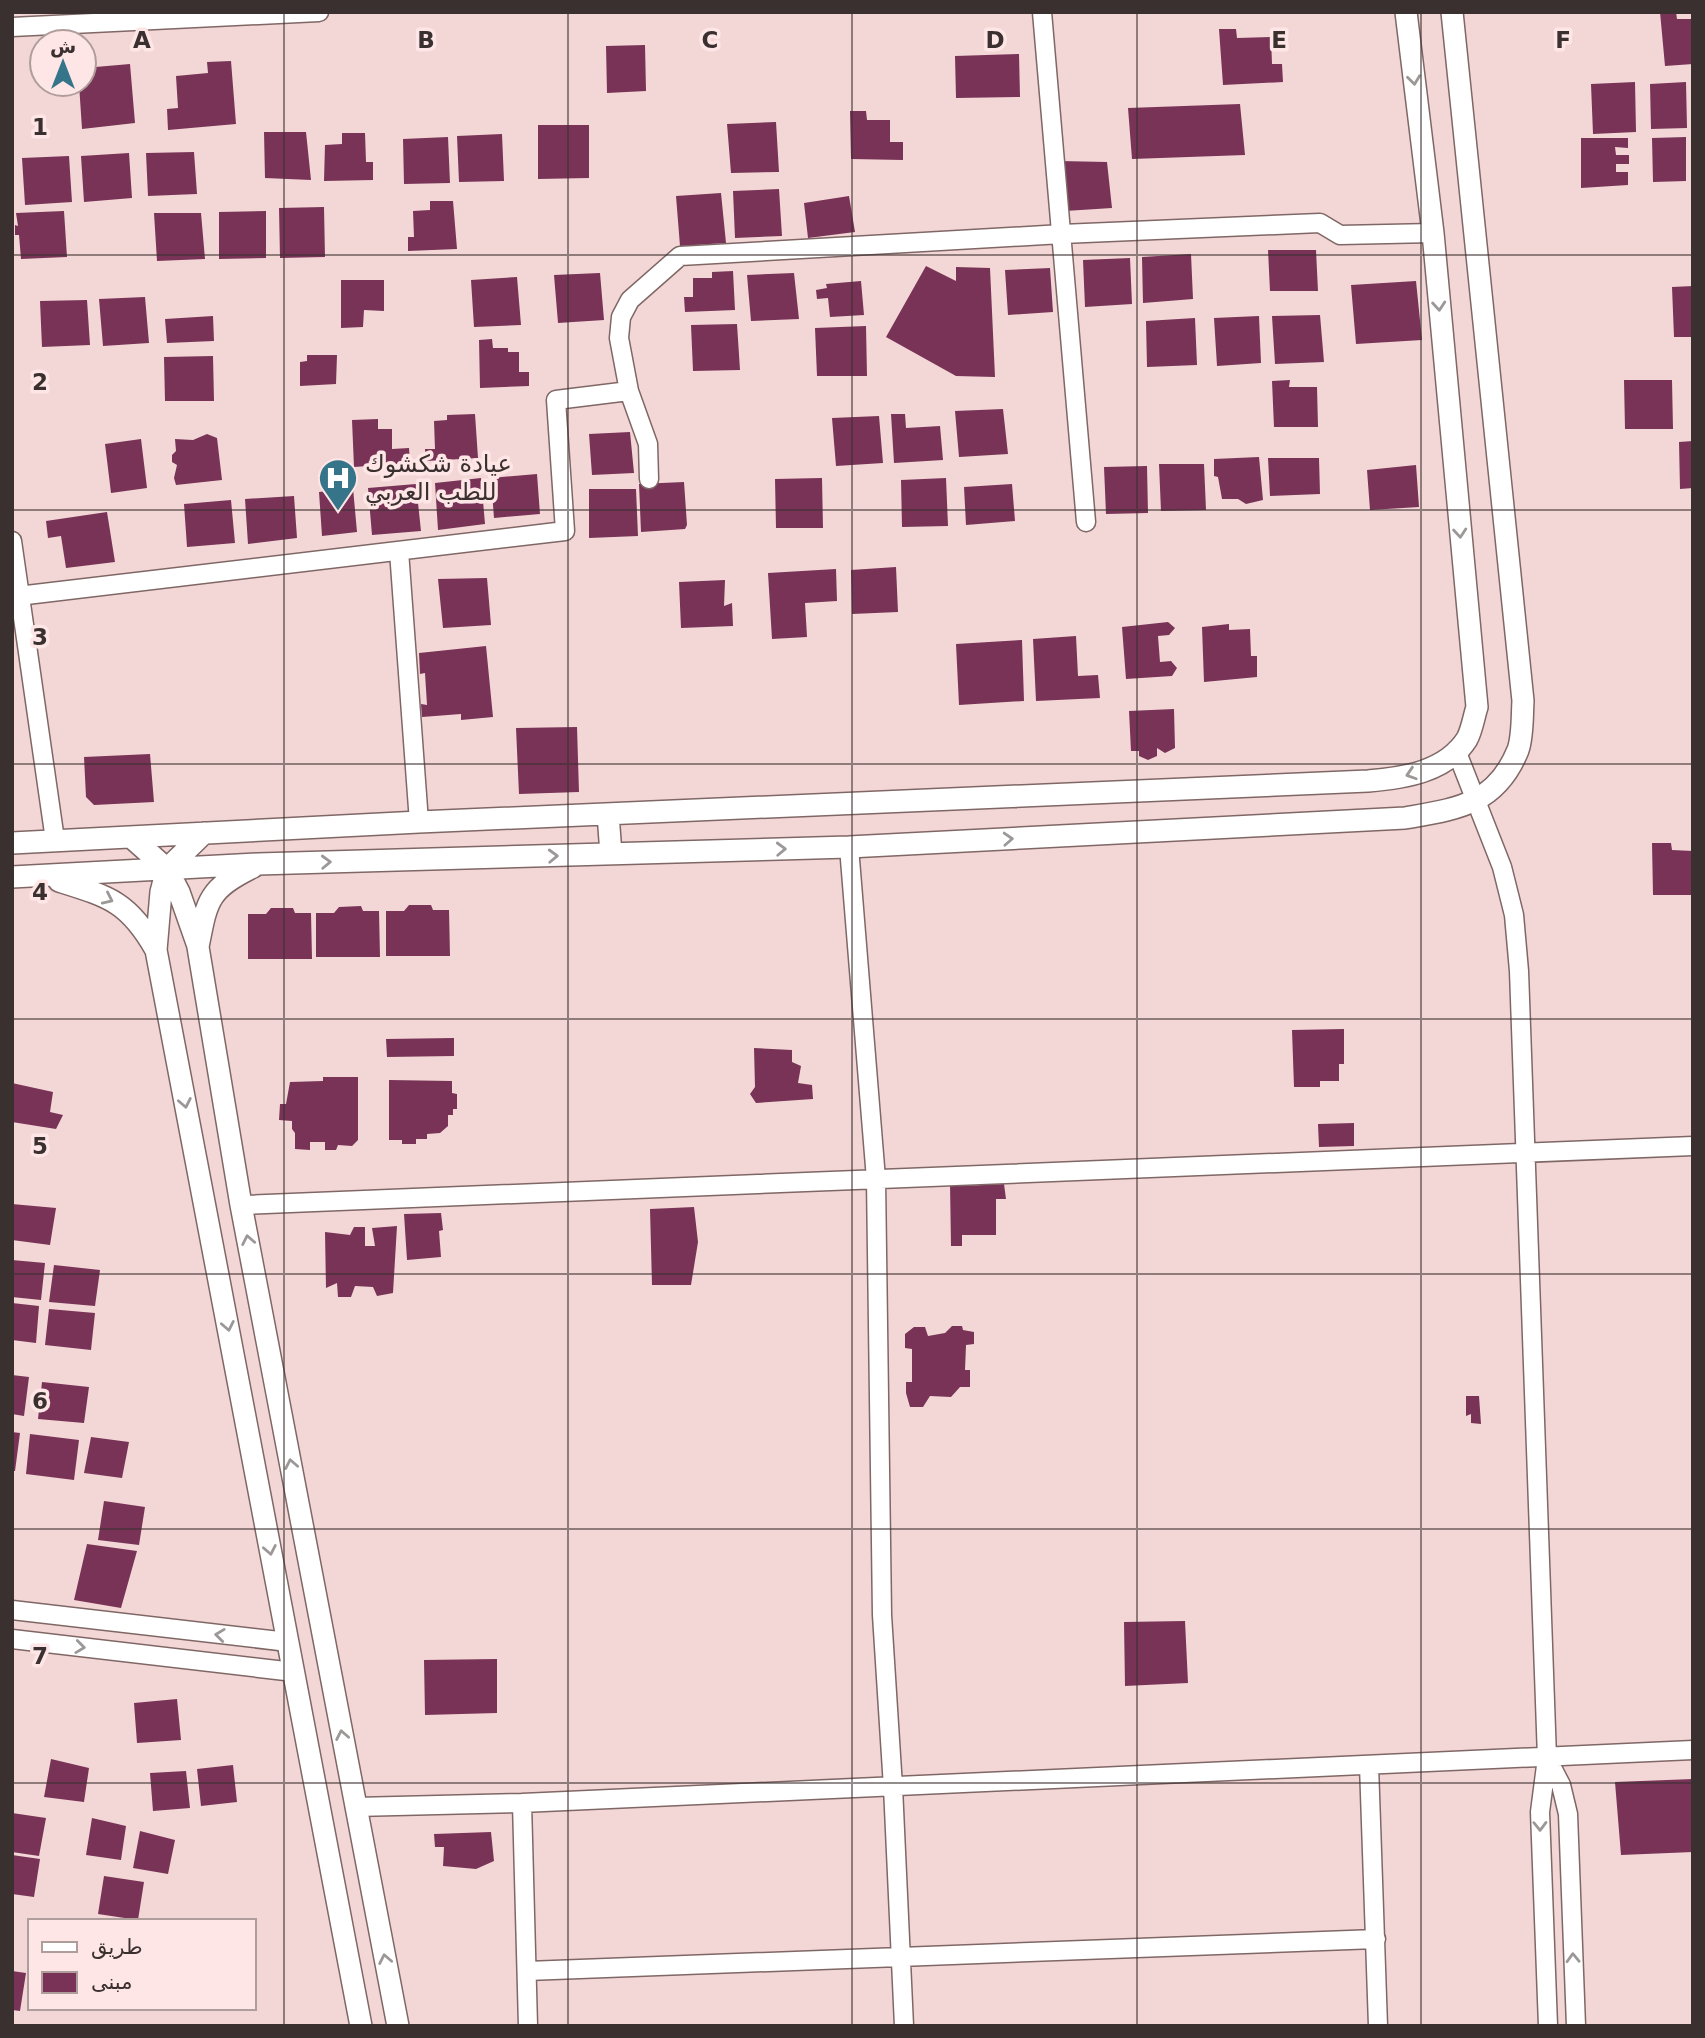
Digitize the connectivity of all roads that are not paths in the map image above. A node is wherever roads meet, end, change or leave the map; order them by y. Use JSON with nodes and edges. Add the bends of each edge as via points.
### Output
{"nodes":[{"id":1,"x":319,"y":12,"type":"edge"},
{"id":2,"x":1042,"y":12,"type":"edge"},
{"id":3,"x":1406,"y":12,"type":"edge"},
{"id":4,"x":1452,"y":12,"type":"edge"},
{"id":5,"x":12,"y":27,"type":"edge"},
{"id":6,"x":1433,"y":233,"type":"junction"},
{"id":7,"x":1062,"y":234,"type":"junction"},
{"id":8,"x":629,"y":391,"type":"junction"},
{"id":9,"x":649,"y":478,"type":"dead end"},
{"id":10,"x":1086,"y":522,"type":"dead end"},
{"id":11,"x":12,"y":541,"type":"edge"},
{"id":12,"x":398,"y":551,"type":"junction"},
{"id":13,"x":18,"y":596,"type":"junction"},
{"id":14,"x":1456,"y":750,"type":"junction"},
{"id":15,"x":1477,"y":802,"type":"junction"},
{"id":16,"x":608,"y":814,"type":"junction"},
{"id":17,"x":419,"y":822,"type":"junction"},
{"id":18,"x":204,"y":833,"type":"junction"},
{"id":19,"x":131,"y":837,"type":"junction"},
{"id":20,"x":55,"y":840,"type":"junction"},
{"id":21,"x":12,"y":843,"type":"edge"},
{"id":22,"x":849,"y":847,"type":"junction"},
{"id":23,"x":611,"y":854,"type":"junction"},
{"id":24,"x":258,"y":864,"type":"junction"},
{"id":25,"x":167,"y":869,"type":"junction"},
{"id":26,"x":44,"y":876,"type":"junction"},
{"id":27,"x":12,"y":877,"type":"edge"},
{"id":28,"x":198,"y":947,"type":"junction"},
{"id":29,"x":156,"y":950,"type":"junction"},
{"id":30,"x":1693,"y":1146,"type":"edge"},
{"id":31,"x":1527,"y":1154,"type":"junction"},
{"id":32,"x":876,"y":1179,"type":"junction"},
{"id":33,"x":242,"y":1205,"type":"junction"},
{"id":34,"x":256,"y":1278,"type":"junction"},
{"id":35,"x":219,"y":1283,"type":"junction"},
{"id":36,"x":12,"y":1610,"type":"edge"},
{"id":37,"x":12,"y":1639,"type":"edge"},
{"id":38,"x":288,"y":1642,"type":"junction"},
{"id":39,"x":294,"y":1672,"type":"junction"},
{"id":40,"x":1693,"y":1750,"type":"edge"},
{"id":41,"x":1548,"y":1758,"type":"junction"},
{"id":42,"x":1369,"y":1765,"type":"junction"},
{"id":43,"x":893,"y":1787,"type":"junction"},
{"id":44,"x":523,"y":1803,"type":"junction"},
{"id":45,"x":355,"y":1807,"type":"junction"},
{"id":46,"x":1376,"y":1939,"type":"junction"},
{"id":47,"x":901,"y":1958,"type":"junction"},
{"id":48,"x":527,"y":1971,"type":"junction"},
{"id":49,"x":361,"y":2026,"type":"edge"},
{"id":50,"x":398,"y":2026,"type":"edge"},
{"id":51,"x":528,"y":2026,"type":"edge"},
{"id":52,"x":904,"y":2026,"type":"edge"},
{"id":53,"x":1378,"y":2026,"type":"edge"},
{"id":54,"x":1548,"y":2026,"type":"edge"},
{"id":55,"x":1576,"y":2026,"type":"edge"}],
"edges":[{"from":1,"to":5,"type":"street"},
{"from":2,"to":7,"type":"street"},
{"from":3,"to":6,"type":"street","one_way":true},
{"from":4,"to":15,"type":"street","via":[[1523,701],[1519,748],[1499,782]]},
{"from":6,"to":7,"type":"street","via":[[1340,235],[1320,223]]},
{"from":6,"to":14,"type":"street","one_way":true,"via":[[1477,706],[1468,737]]},
{"from":7,"to":8,"type":"street","via":[[680,256],[630,300],[621,317],[619,338]]},
{"from":7,"to":10,"type":"street"},
{"from":8,"to":9,"type":"street","via":[[648,443]]},
{"from":8,"to":12,"type":"street","via":[[556,400],[565,531]]},
{"from":11,"to":13,"type":"street"},
{"from":12,"to":13,"type":"street"},
{"from":12,"to":17,"type":"street"},
{"from":13,"to":20,"type":"street"},
{"from":14,"to":15,"type":"street"},
{"from":14,"to":16,"type":"street","one_way":true,"via":[[1447,761],[1405,778],[1368,781]]},
{"from":22,"to":15,"type":"street","one_way":true,"via":[[1405,818]]},
{"from":15,"to":31,"type":"street","via":[[1502,867],[1514,915]]},
{"from":16,"to":17,"type":"street"},
{"from":16,"to":23,"type":"street"},
{"from":17,"to":18,"type":"street"},
{"from":18,"to":19,"type":"street"},
{"from":18,"to":25,"type":"street"},
{"from":19,"to":20,"type":"street"},
{"from":19,"to":25,"type":"street"},
{"from":20,"to":21,"type":"street"},
{"from":23,"to":22,"type":"street","one_way":true},
{"from":22,"to":32,"type":"street"},
{"from":24,"to":23,"type":"street","one_way":true},
{"from":24,"to":25,"type":"street"},
{"from":24,"to":28,"type":"street","via":[[231,877],[212,894]]},
{"from":25,"to":26,"type":"street"},
{"from":25,"to":28,"type":"street"},
{"from":25,"to":29,"type":"street"},
{"from":26,"to":27,"type":"street"},
{"from":26,"to":29,"type":"street","one_way":true,"via":[[117,902],[142,925]]},
{"from":28,"to":33,"type":"street"},
{"from":29,"to":35,"type":"street","one_way":true},
{"from":30,"to":31,"type":"street"},
{"from":31,"to":32,"type":"street"},
{"from":31,"to":41,"type":"street"},
{"from":32,"to":33,"type":"street"},
{"from":32,"to":43,"type":"street","via":[[882,1615]]},
{"from":34,"to":33,"type":"street","one_way":true},
{"from":34,"to":35,"type":"street"},
{"from":45,"to":34,"type":"street","one_way":true},
{"from":35,"to":38,"type":"street","one_way":true},
{"from":38,"to":36,"type":"street","one_way":true},
{"from":37,"to":39,"type":"street","one_way":true},
{"from":38,"to":39,"type":"street"},
{"from":39,"to":49,"type":"street"},
{"from":40,"to":41,"type":"street"},
{"from":41,"to":42,"type":"street"},
{"from":41,"to":54,"type":"street","one_way":true,"via":[[1540,1812]]},
{"from":55,"to":41,"type":"street","one_way":true,"via":[[1567,1814]]},
{"from":42,"to":43,"type":"street"},
{"from":42,"to":46,"type":"street"},
{"from":43,"to":44,"type":"street"},
{"from":43,"to":47,"type":"street"},
{"from":44,"to":45,"type":"street"},
{"from":44,"to":48,"type":"street"},
{"from":50,"to":45,"type":"street","one_way":true},
{"from":46,"to":47,"type":"street"},
{"from":46,"to":53,"type":"street"},
{"from":47,"to":48,"type":"street"},
{"from":47,"to":52,"type":"street"},
{"from":48,"to":51,"type":"street"}]}
